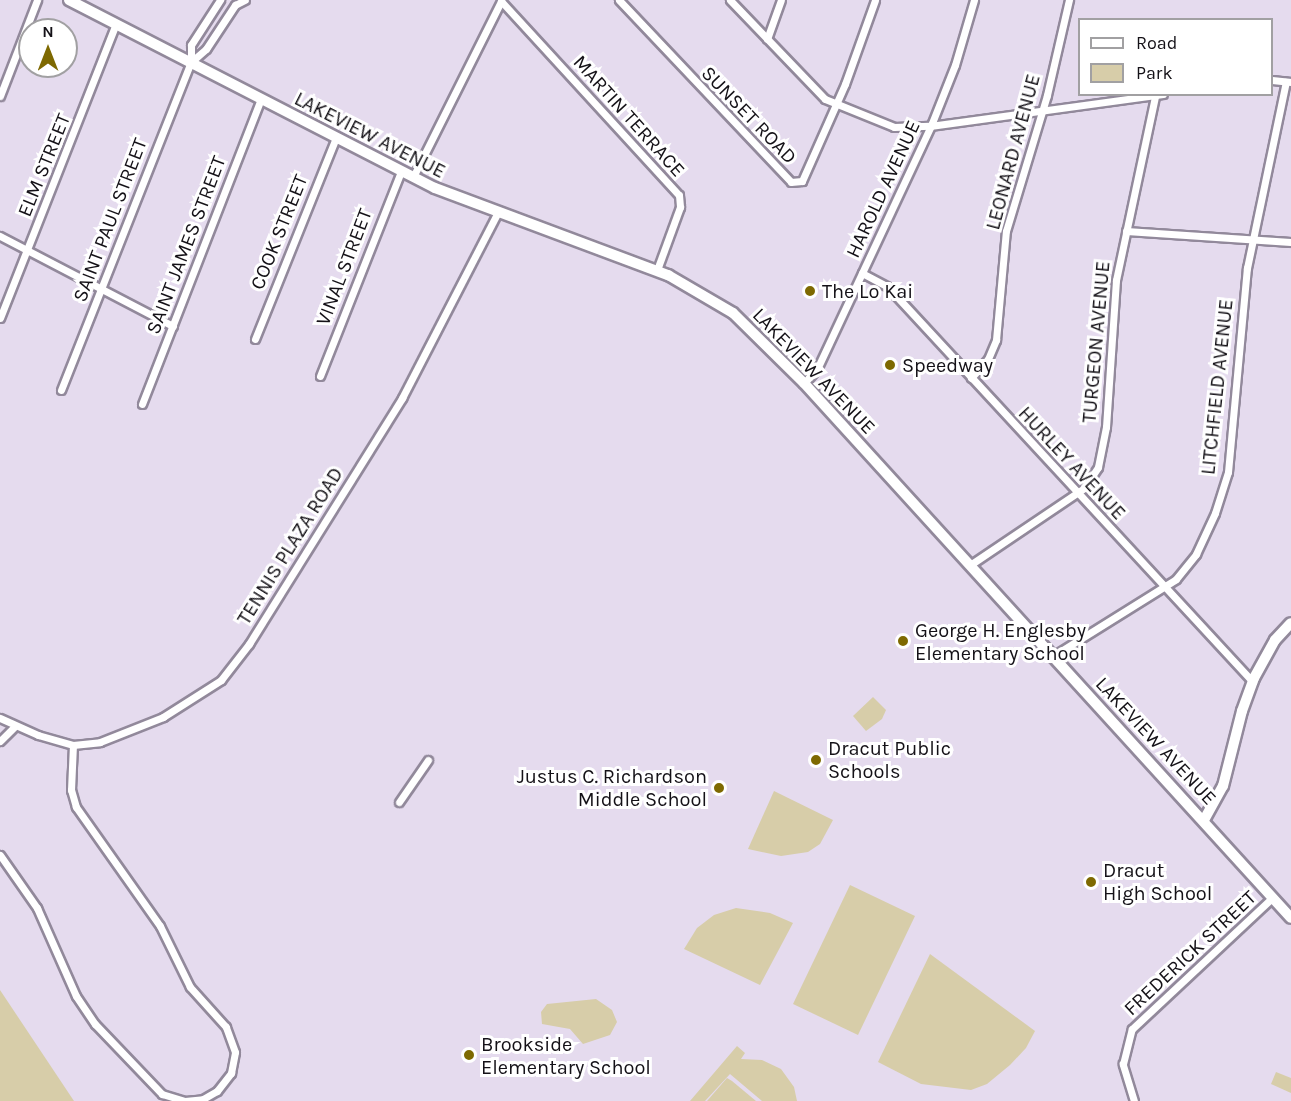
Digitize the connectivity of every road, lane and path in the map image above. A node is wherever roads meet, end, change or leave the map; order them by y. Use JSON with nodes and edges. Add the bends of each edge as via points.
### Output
{"nodes":[{"id":1,"x":37,"y":0,"type":"edge"},
{"id":2,"x":69,"y":0,"type":"edge"},
{"id":3,"x":220,"y":0,"type":"edge"},
{"id":4,"x":245,"y":0,"type":"edge"},
{"id":5,"x":501,"y":0,"type":"edge"},
{"id":6,"x":618,"y":0,"type":"edge"},
{"id":7,"x":730,"y":0,"type":"edge"},
{"id":8,"x":781,"y":0,"type":"edge"},
{"id":9,"x":875,"y":0,"type":"edge"},
{"id":10,"x":974,"y":0,"type":"edge"},
{"id":11,"x":1069,"y":0,"type":"edge"},
{"id":12,"x":116,"y":24,"type":"junction"},
{"id":13,"x":766,"y":39,"type":"junction"},
{"id":14,"x":191,"y":62,"type":"junction"},
{"id":15,"x":1273,"y":80,"type":"edge"},
{"id":16,"x":1288,"y":82,"type":"edge"},
{"id":17,"x":0,"y":96,"type":"edge"},
{"id":18,"x":1155,"y":96,"type":"edge"},
{"id":19,"x":261,"y":99,"type":"junction"},
{"id":20,"x":836,"y":105,"type":"junction"},
{"id":21,"x":1042,"y":110,"type":"junction"},
{"id":22,"x":930,"y":126,"type":"junction"},
{"id":23,"x":336,"y":137,"type":"junction"},
{"id":24,"x":401,"y":171,"type":"junction"},
{"id":25,"x":413,"y":177,"type":"junction"},
{"id":26,"x":497,"y":214,"type":"junction"},
{"id":27,"x":1126,"y":231,"type":"junction"},
{"id":28,"x":0,"y":236,"type":"edge"},
{"id":29,"x":1252,"y":240,"type":"junction"},
{"id":30,"x":1291,"y":242,"type":"edge"},
{"id":31,"x":28,"y":251,"type":"junction"},
{"id":32,"x":657,"y":270,"type":"junction"},
{"id":33,"x":862,"y":273,"type":"junction"},
{"id":34,"x":101,"y":288,"type":"junction"},
{"id":35,"x":0,"y":318,"type":"edge"},
{"id":36,"x":173,"y":326,"type":"junction"},
{"id":37,"x":255,"y":339,"type":"dead end"},
{"id":38,"x":320,"y":376,"type":"dead end"},
{"id":39,"x":971,"y":378,"type":"junction"},
{"id":40,"x":804,"y":383,"type":"junction"},
{"id":41,"x":61,"y":390,"type":"dead end"},
{"id":42,"x":142,"y":404,"type":"dead end"},
{"id":43,"x":1077,"y":493,"type":"junction"},
{"id":44,"x":970,"y":565,"type":"junction"},
{"id":45,"x":1163,"y":586,"type":"junction"},
{"id":46,"x":1291,"y":623,"type":"edge"},
{"id":47,"x":1053,"y":656,"type":"junction"},
{"id":48,"x":1252,"y":682,"type":"junction"},
{"id":49,"x":0,"y":717,"type":"edge"},
{"id":50,"x":15,"y":726,"type":"junction"},
{"id":51,"x":0,"y":741,"type":"edge"},
{"id":52,"x":73,"y":745,"type":"junction"},
{"id":53,"x":428,"y":759,"type":"dead end"},
{"id":54,"x":399,"y":801,"type":"dead end"},
{"id":55,"x":1204,"y":820,"type":"junction"},
{"id":56,"x":0,"y":855,"type":"edge"},
{"id":57,"x":1272,"y":898,"type":"junction"},
{"id":58,"x":1291,"y":918,"type":"edge"},
{"id":59,"x":1134,"y":1101,"type":"edge"}],
"edges":[{"from":1,"to":17,"type":"street"},
{"from":2,"to":12,"type":"main road","name":"LAKEVIEW AVENUE"},
{"from":3,"to":14,"type":"street","via":[[191,45]]},
{"from":4,"to":14,"type":"street","via":[[235,5],[206,49]]},
{"from":5,"to":25,"type":"street","name":"MARTIN TERRACE"},
{"from":5,"to":32,"type":"street","name":"MARTIN TERRACE","via":[[679,195],[680,207]]},
{"from":6,"to":20,"type":"street","name":"SUNSET ROAD","via":[[791,182],[802,181]]},
{"from":7,"to":13,"type":"street"},
{"from":8,"to":13,"type":"street"},
{"from":9,"to":20,"type":"street"},
{"from":10,"to":22,"type":"street","name":"HAROLD AVENUE","via":[[955,65]]},
{"from":11,"to":21,"type":"street","name":"LEONARD AVENUE"},
{"from":12,"to":14,"type":"main road","name":"LAKEVIEW AVENUE"},
{"from":12,"to":31,"type":"street","name":"ELM STREET"},
{"from":13,"to":20,"type":"street","via":[[825,99]]},
{"from":14,"to":19,"type":"main road","name":"LAKEVIEW AVENUE"},
{"from":14,"to":34,"type":"street","name":"SAINT PAUL STREET"},
{"from":15,"to":16,"type":"street"},
{"from":16,"to":29,"type":"street","name":"LITCHFIELD AVENUE"},
{"from":18,"to":21,"type":"street"},
{"from":18,"to":27,"type":"street","name":"TURGEON AVENUE"},
{"from":19,"to":23,"type":"main road","name":"LAKEVIEW AVENUE"},
{"from":19,"to":36,"type":"street","name":"SAINT JAMES STREET"},
{"from":20,"to":22,"type":"street","via":[[894,127]]},
{"from":21,"to":22,"type":"street"},
{"from":21,"to":39,"type":"street","name":"LEONARD AVENUE","via":[[1006,231],[996,340],[988,359]]},
{"from":22,"to":33,"type":"street","name":"HAROLD AVENUE"},
{"from":23,"to":24,"type":"main road","name":"LAKEVIEW AVENUE"},
{"from":23,"to":37,"type":"street","name":"COOK STREET"},
{"from":24,"to":25,"type":"main road","name":"LAKEVIEW AVENUE"},
{"from":24,"to":38,"type":"street","name":"VINAL STREET"},
{"from":25,"to":26,"type":"main road","name":"LAKEVIEW AVENUE"},
{"from":26,"to":32,"type":"main road","name":"LAKEVIEW AVENUE"},
{"from":26,"to":52,"type":"street","name":"TENNIS PLAZA ROAD","via":[[402,398],[232,668],[195,699],[163,717],[100,742]]},
{"from":27,"to":29,"type":"street"},
{"from":27,"to":43,"type":"street","name":"TURGEON AVENUE","via":[[1116,280],[1100,460],[1089,483]]},
{"from":28,"to":31,"type":"street"},
{"from":29,"to":30,"type":"street"},
{"from":29,"to":45,"type":"street","name":"LITCHFIELD AVENUE","via":[[1240,315],[1228,472],[1196,554],[1176,579]]},
{"from":31,"to":34,"type":"street"},
{"from":31,"to":35,"type":"street","name":"ELM STREET"},
{"from":32,"to":40,"type":"main road","name":"LAKEVIEW AVENUE","via":[[692,286],[733,313]]},
{"from":33,"to":39,"type":"street","name":"HURLEY AVENUE","via":[[888,287]]},
{"from":33,"to":40,"type":"street","name":"HAROLD AVENUE","via":[[817,369]]},
{"from":34,"to":36,"type":"street"},
{"from":34,"to":41,"type":"street","name":"SAINT PAUL STREET"},
{"from":36,"to":42,"type":"street","name":"SAINT JAMES STREET"},
{"from":39,"to":43,"type":"street","name":"HURLEY AVENUE"},
{"from":40,"to":44,"type":"main road","name":"LAKEVIEW AVENUE"},
{"from":43,"to":44,"type":"street","name":"TURGEON AVENUE"},
{"from":43,"to":45,"type":"street","name":"HURLEY AVENUE"},
{"from":44,"to":47,"type":"main road","name":"LAKEVIEW AVENUE"},
{"from":45,"to":47,"type":"street","name":"LITCHFIELD AVENUE"},
{"from":45,"to":48,"type":"street","name":"HURLEY AVENUE"},
{"from":46,"to":48,"type":"main road","via":[[1275,640]]},
{"from":47,"to":55,"type":"main road","name":"LAKEVIEW AVENUE"},
{"from":48,"to":55,"type":"main road","via":[[1223,786]]},
{"from":49,"to":50,"type":"street","name":"TENNIS PLAZA ROAD"},
{"from":50,"to":51,"type":"street"},
{"from":50,"to":52,"type":"street","name":"TENNIS PLAZA ROAD"},
{"from":52,"to":56,"type":"street","via":[[71,790],[76,807],[160,926],[190,987],[226,1027],[235,1052],[231,1073],[217,1091],[203,1099],[185,1101],[162,1094],[96,1024],[72,988],[37,908]]},
{"from":53,"to":54,"type":"street"},
{"from":55,"to":57,"type":"main road","name":"LAKEVIEW AVENUE"},
{"from":57,"to":58,"type":"main road","name":"LAKEVIEW AVENUE"},
{"from":57,"to":59,"type":"street","name":"FREDERICK STREET","via":[[1132,1029],[1123,1064]]}]}
